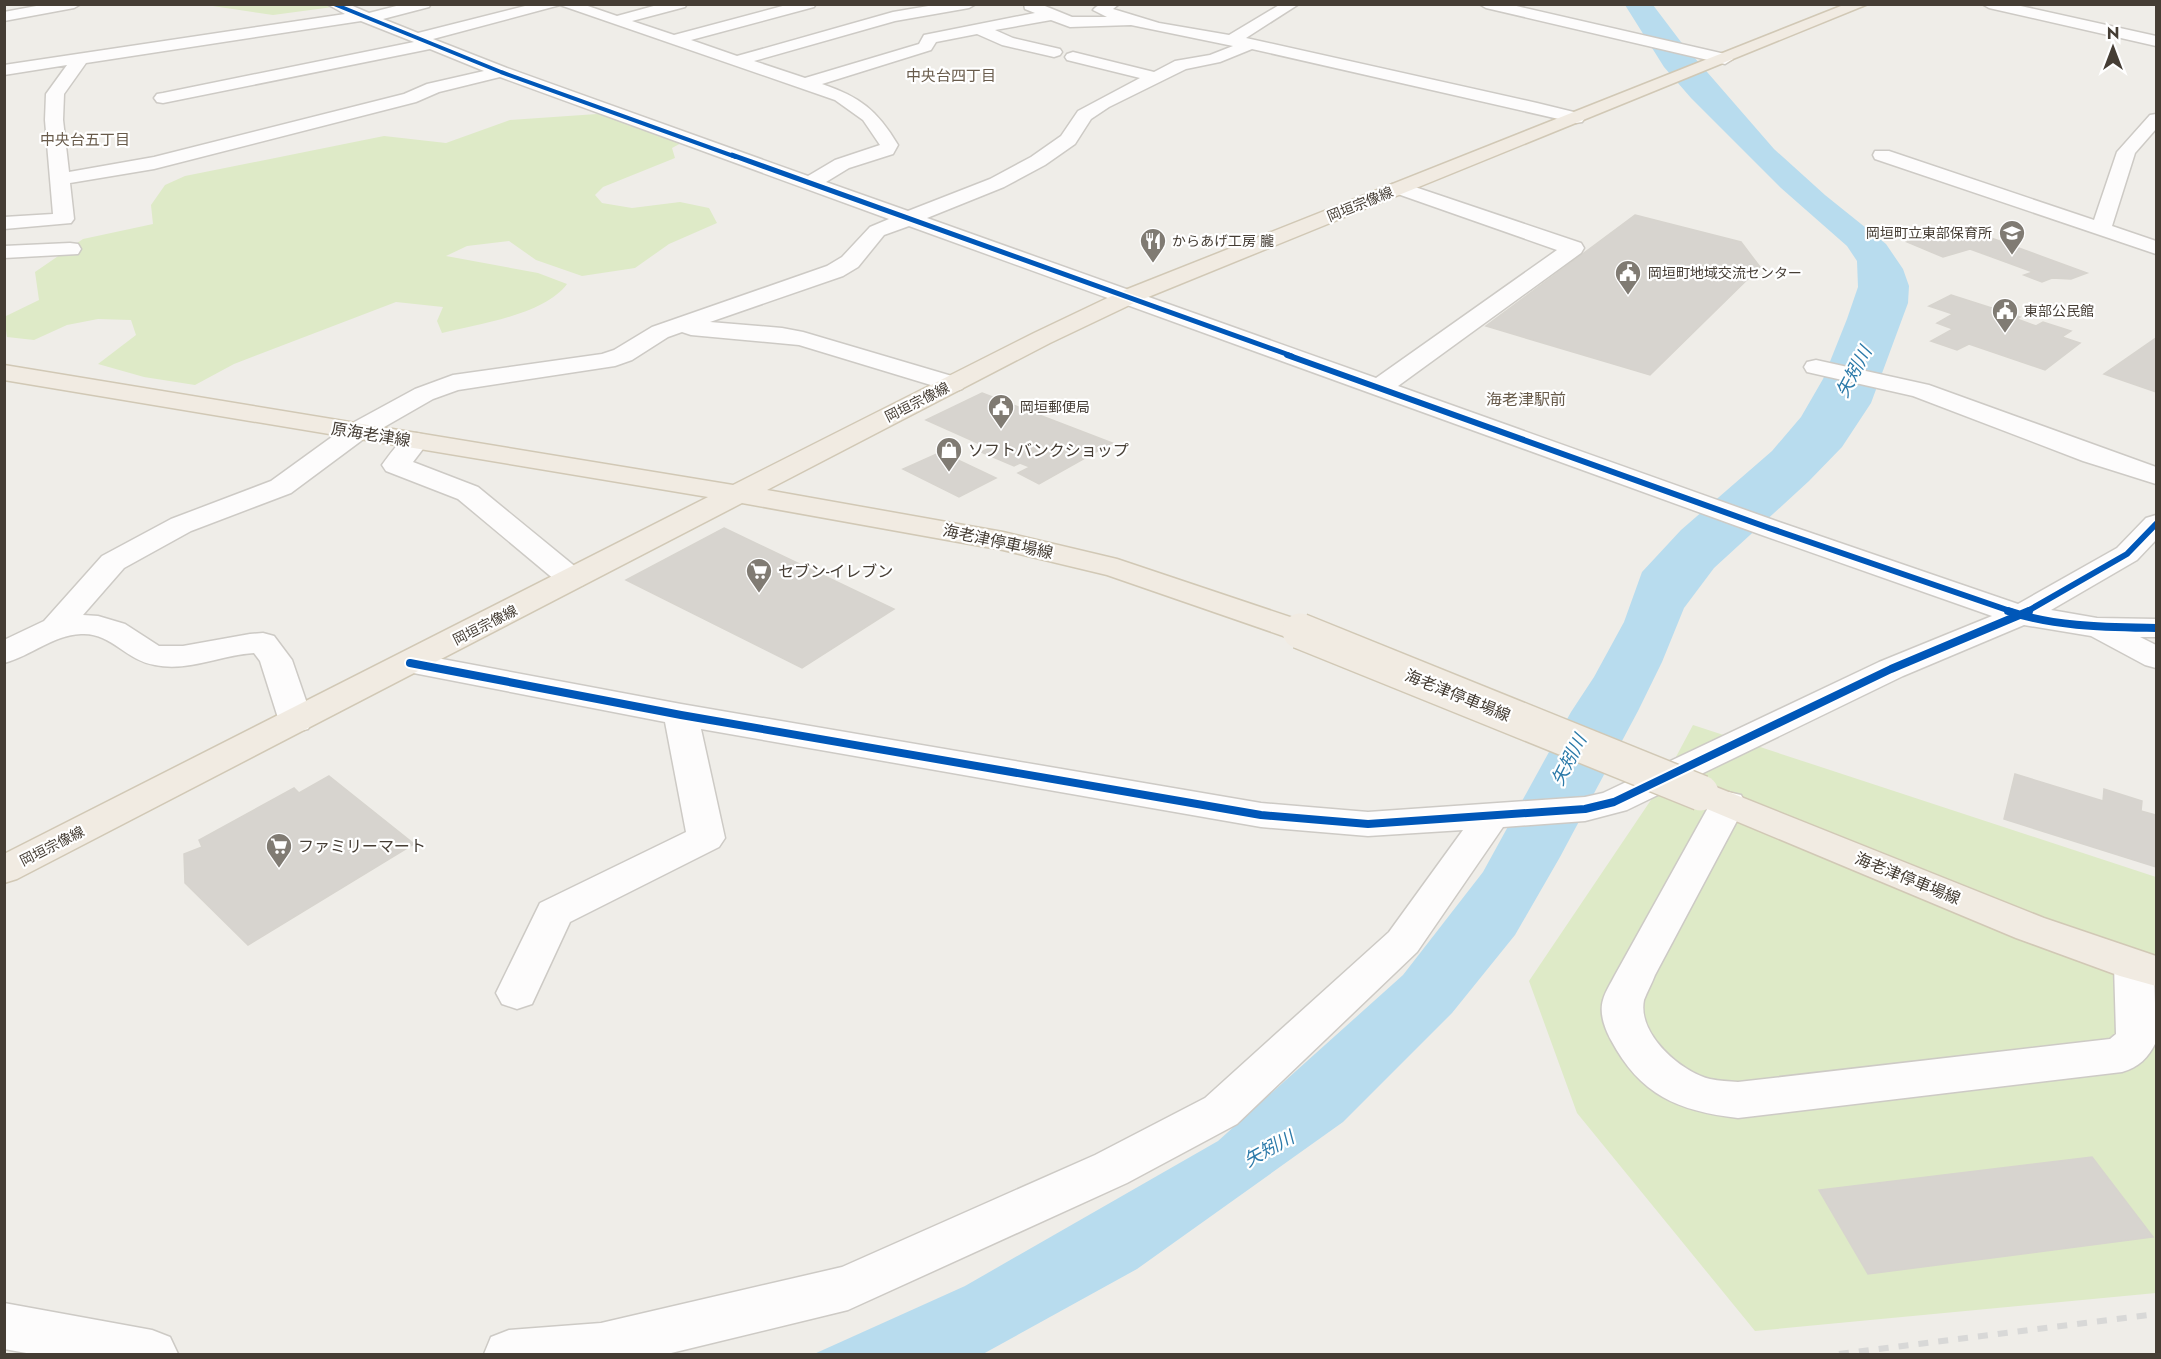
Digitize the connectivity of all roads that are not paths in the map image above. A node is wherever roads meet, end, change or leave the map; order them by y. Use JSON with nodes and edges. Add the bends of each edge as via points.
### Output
{"nodes":[{"id":1,"x":74,"y":4,"type":"edge"},
{"id":2,"x":334,"y":4,"type":"edge"},
{"id":3,"x":424,"y":4,"type":"edge"},
{"id":4,"x":553,"y":4,"type":"edge"},
{"id":5,"x":566,"y":4,"type":"edge"},
{"id":6,"x":680,"y":4,"type":"edge"},
{"id":7,"x":809,"y":4,"type":"edge"},
{"id":8,"x":969,"y":4,"type":"edge"},
{"id":9,"x":1025,"y":4,"type":"edge"},
{"id":10,"x":1292,"y":4,"type":"edge"},
{"id":11,"x":1486,"y":4,"type":"edge"},
{"id":12,"x":1861,"y":4,"type":"edge"},
{"id":13,"x":1989,"y":4,"type":"edge"},
{"id":14,"x":1100,"y":6,"type":"edge"},
{"id":15,"x":1510,"y":7,"type":"edge"},
{"id":16,"x":1051,"y":15,"type":"junction"},
{"id":17,"x":4,"y":17,"type":"edge"},
{"id":18,"x":365,"y":17,"type":"junction"},
{"id":19,"x":615,"y":21,"type":"junction"},
{"id":20,"x":1131,"y":22,"type":"junction"},
{"id":21,"x":1148,"y":25,"type":"junction"},
{"id":22,"x":980,"y":29,"type":"junction"},
{"id":23,"x":674,"y":40,"type":"junction"},
{"id":24,"x":1232,"y":40,"type":"junction"},
{"id":25,"x":422,"y":41,"type":"junction"},
{"id":26,"x":2157,"y":41,"type":"edge"},
{"id":27,"x":1251,"y":44,"type":"junction"},
{"id":28,"x":1054,"y":52,"type":"dead end"},
{"id":29,"x":1170,"y":54,"type":"junction"},
{"id":30,"x":1073,"y":57,"type":"dead end"},
{"id":31,"x":1725,"y":58,"type":"junction"},
{"id":32,"x":79,"y":61,"type":"junction"},
{"id":33,"x":737,"y":61,"type":"junction"},
{"id":34,"x":4,"y":70,"type":"edge"},
{"id":35,"x":501,"y":72,"type":"junction"},
{"id":36,"x":1156,"y":77,"type":"junction"},
{"id":37,"x":264,"y":78,"type":"junction"},
{"id":38,"x":804,"y":84,"type":"junction"},
{"id":39,"x":220,"y":87,"type":"junction"},
{"id":40,"x":281,"y":89,"type":"dead end"},
{"id":41,"x":234,"y":98,"type":"dead end"},
{"id":42,"x":185,"y":115,"type":"dead end"},
{"id":43,"x":1575,"y":117,"type":"junction"},
{"id":44,"x":2157,"y":119,"type":"edge"},
{"id":45,"x":1882,"y":155,"type":"dead end"},
{"id":46,"x":61,"y":179,"type":"junction"},
{"id":47,"x":810,"y":183,"type":"junction"},
{"id":48,"x":1399,"y":188,"type":"junction"},
{"id":49,"x":908,"y":218,"type":"junction"},
{"id":50,"x":4,"y":223,"type":"edge"},
{"id":51,"x":2101,"y":229,"type":"junction"},
{"id":52,"x":2157,"y":248,"type":"edge"},
{"id":53,"x":70,"y":249,"type":"dead end"},
{"id":54,"x":4,"y":252,"type":"edge"},
{"id":55,"x":1128,"y":297,"type":"junction"},
{"id":56,"x":674,"y":327,"type":"junction"},
{"id":57,"x":1816,"y":367,"type":"dead end"},
{"id":58,"x":4,"y":372,"type":"edge"},
{"id":59,"x":953,"y":384,"type":"junction"},
{"id":60,"x":1380,"y":387,"type":"junction"},
{"id":61,"x":356,"y":432,"type":"junction"},
{"id":62,"x":416,"y":441,"type":"junction"},
{"id":63,"x":2157,"y":476,"type":"edge"},
{"id":64,"x":737,"y":494,"type":"junction"},
{"id":65,"x":2157,"y":524,"type":"edge"},
{"id":66,"x":572,"y":579,"type":"junction"},
{"id":67,"x":2020,"y":615,"type":"junction"},
{"id":68,"x":2097,"y":627,"type":"junction"},
{"id":69,"x":55,"y":628,"type":"junction"},
{"id":70,"x":2157,"y":628,"type":"edge"},
{"id":71,"x":4,"y":653,"type":"edge"},
{"id":72,"x":2157,"y":658,"type":"edge"},
{"id":73,"x":410,"y":663,"type":"junction"},
{"id":74,"x":681,"y":716,"type":"junction"},
{"id":75,"x":296,"y":721,"type":"junction"},
{"id":76,"x":1715,"y":799,"type":"junction"},
{"id":77,"x":1492,"y":816,"type":"junction"},
{"id":78,"x":4,"y":870,"type":"edge"},
{"id":79,"x":2145,"y":968,"type":"edge"},
{"id":80,"x":517,"y":993,"type":"dead end"},
{"id":81,"x":4,"y":1326,"type":"edge"},
{"id":82,"x":152,"y":1354,"type":"edge"},
{"id":83,"x":509,"y":1354,"type":"edge"}],
"edges":[{"from":1,"to":17,"type":"street"},
{"from":2,"to":18,"type":"street"},
{"from":3,"to":18,"type":"street"},
{"from":4,"to":25,"type":"street"},
{"from":5,"to":19,"type":"street"},
{"from":6,"to":19,"type":"street"},
{"from":7,"to":23,"type":"street"},
{"from":8,"to":33,"type":"street","via":[[893,17]]},
{"from":9,"to":16,"type":"street"},
{"from":10,"to":24,"type":"street"},
{"from":11,"to":15,"type":"street"},
{"from":12,"to":31,"type":"main road","name":"岡垣宗像線"},
{"from":13,"to":26,"type":"street"},
{"from":14,"to":20,"type":"street"},
{"from":15,"to":31,"type":"street"},
{"from":16,"to":20,"type":"street","via":[[1077,22]]},
{"from":16,"to":22,"type":"street"},
{"from":18,"to":25,"type":"street"},
{"from":18,"to":32,"type":"street"},
{"from":19,"to":23,"type":"street"},
{"from":20,"to":21,"type":"street"},
{"from":21,"to":24,"type":"street"},
{"from":21,"to":29,"type":"street"},
{"from":22,"to":28,"type":"street","via":[[1008,42]]},
{"from":22,"to":38,"type":"street","via":[[930,38],[925,47]]},
{"from":23,"to":33,"type":"street"},
{"from":24,"to":27,"type":"street"},
{"from":25,"to":35,"type":"street"},
{"from":25,"to":37,"type":"street"},
{"from":27,"to":29,"type":"street","via":[[1214,59]]},
{"from":27,"to":43,"type":"street"},
{"from":29,"to":36,"type":"street"},
{"from":30,"to":36,"type":"street"},
{"from":31,"to":43,"type":"main road","name":"岡垣宗像線"},
{"from":32,"to":34,"type":"street"},
{"from":32,"to":46,"type":"street","via":[[56,94],[54,120]]},
{"from":33,"to":38,"type":"street"},
{"from":35,"to":46,"type":"street","via":[[154,163]]},
{"from":35,"to":47,"type":"street"},
{"from":36,"to":49,"type":"street","via":[[1084,115],[1068,140],[1025,168]]},
{"from":37,"to":39,"type":"street"},
{"from":37,"to":40,"type":"street"},
{"from":38,"to":47,"type":"street","via":[[857,105],[874,118],[889,145],[886,150],[842,164]]},
{"from":39,"to":41,"type":"street"},
{"from":39,"to":42,"type":"street","via":[[163,98]]},
{"from":43,"to":48,"type":"main road","name":"岡垣宗像線"},
{"from":44,"to":51,"type":"street","via":[[2126,152]]},
{"from":45,"to":51,"type":"street"},
{"from":46,"to":50,"type":"street","via":[[64,219]]},
{"from":47,"to":49,"type":"street"},
{"from":48,"to":55,"type":"main road","name":"岡垣宗像線"},
{"from":48,"to":60,"type":"street","via":[[1573,248]]},
{"from":49,"to":55,"type":"street"},
{"from":49,"to":56,"type":"street","via":[[877,231],[850,262],[835,271]]},
{"from":51,"to":52,"type":"street"},
{"from":53,"to":54,"type":"street"},
{"from":55,"to":59,"type":"main road","name":"岡垣宗像線"},
{"from":55,"to":60,"type":"street"},
{"from":56,"to":59,"type":"street","via":[[782,335]]},
{"from":56,"to":61,"type":"street","via":[[606,361],[453,383],[424,394]]},
{"from":57,"to":63,"type":"street","via":[[1920,390]]},
{"from":58,"to":61,"type":"main road","name":"原海老津線"},
{"from":59,"to":64,"type":"main road","name":"岡垣宗像線"},
{"from":60,"to":67,"type":"street"},
{"from":61,"to":62,"type":"main road","name":"原海老津線"},
{"from":61,"to":69,"type":"street","via":[[281,487],[181,525],[113,562]]},
{"from":62,"to":64,"type":"main road","name":"原海老津線"},
{"from":62,"to":66,"type":"street","via":[[396,465],[468,493]]},
{"from":64,"to":66,"type":"main road","name":"岡垣宗像線"},
{"from":64,"to":76,"type":"main road","name":"海老津停車場線","bridge":true,"via":[[991,538],[1117,568],[1300,631]]},
{"from":65,"to":67,"type":"street","via":[[2127,554]]},
{"from":66,"to":73,"type":"main road","name":"岡垣宗像線"},
{"from":67,"to":68,"type":"street"},
{"from":67,"to":77,"type":"street","via":[[1891,669],[1614,802],[1585,809]]},
{"from":68,"to":70,"type":"street"},
{"from":68,"to":72,"type":"street"},
{"from":69,"to":71,"type":"street"},
{"from":69,"to":75,"type":"street","via":[[99,626],[120,633],[136,648],[156,656],[263,642],[276,660]]},
{"from":73,"to":74,"type":"street"},
{"from":73,"to":75,"type":"main road","name":"岡垣宗像線"},
{"from":74,"to":77,"type":"street","via":[[1261,815],[1368,824]]},
{"from":74,"to":80,"type":"street","via":[[706,837],[554,913]]},
{"from":75,"to":78,"type":"main road","name":"岡垣宗像線"},
{"from":76,"to":79,"type":"main road","name":"海老津停車場線","via":[[2030,928]]},
{"from":76,"to":79,"type":"street","via":[[1623,1002],[1626,1028],[1639,1052],[1668,1079],[1703,1096],[1738,1100],[2122,1055],[2137,1039]]},
{"from":77,"to":83,"type":"street","via":[[1403,942],[1221,1111],[1111,1169],[848,1288],[601,1347]]},
{"from":81,"to":82,"type":"street"}]}
